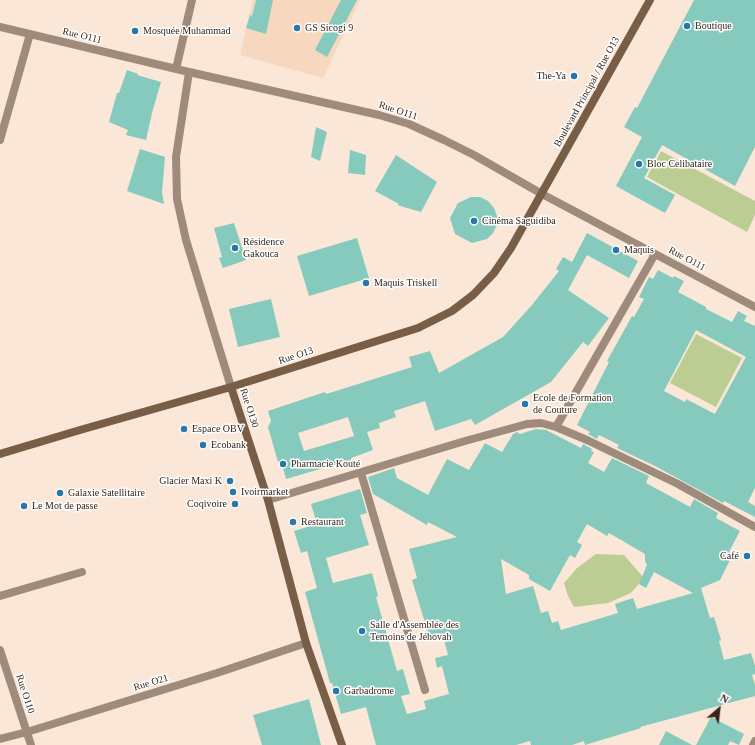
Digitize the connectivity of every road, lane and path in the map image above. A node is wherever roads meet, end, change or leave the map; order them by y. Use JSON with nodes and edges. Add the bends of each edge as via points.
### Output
{"nodes":[{"id":1,"x":192,"y":0,"type":"edge"},
{"id":2,"x":650,"y":0,"type":"edge"},
{"id":3,"x":0,"y":27,"type":"edge"},
{"id":4,"x":30,"y":34,"type":"junction"},
{"id":5,"x":176,"y":69,"type":"junction"},
{"id":6,"x":189,"y":72,"type":"junction"},
{"id":7,"x":0,"y":140,"type":"edge"},
{"id":8,"x":542,"y":194,"type":"junction"},
{"id":9,"x":655,"y":254,"type":"junction"},
{"id":10,"x":755,"y":307,"type":"edge"},
{"id":11,"x":231,"y":387,"type":"junction"},
{"id":12,"x":556,"y":427,"type":"junction"},
{"id":13,"x":0,"y":454,"type":"edge"},
{"id":14,"x":361,"y":473,"type":"junction"},
{"id":15,"x":268,"y":500,"type":"junction"},
{"id":16,"x":755,"y":527,"type":"edge"},
{"id":17,"x":82,"y":572,"type":"dead end"},
{"id":18,"x":0,"y":596,"type":"edge"},
{"id":19,"x":306,"y":643,"type":"junction"},
{"id":20,"x":0,"y":650,"type":"edge"},
{"id":21,"x":425,"y":690,"type":"dead end"},
{"id":22,"x":27,"y":732,"type":"junction"},
{"id":23,"x":0,"y":740,"type":"edge"},
{"id":24,"x":755,"y":741,"type":"edge"},
{"id":25,"x":31,"y":745,"type":"edge"},
{"id":26,"x":342,"y":745,"type":"edge"},
{"id":27,"x":753,"y":745,"type":"edge"}],
"edges":[{"from":1,"to":5,"type":"street"},
{"from":2,"to":8,"type":"main road","name":"Boulevard Principal / Rue O13"},
{"from":3,"to":4,"type":"street","name":"Rue O111"},
{"from":4,"to":5,"type":"street","name":"Rue O111"},
{"from":4,"to":7,"type":"street"},
{"from":5,"to":6,"type":"street","name":"Rue O111"},
{"from":6,"to":8,"type":"street","name":"Rue O111","via":[[409,124],[462,149]]},
{"from":6,"to":11,"type":"street","name":"Rue O130","via":[[176,157],[177,199],[186,240]]},
{"from":8,"to":9,"type":"street","name":"Rue O111"},
{"from":8,"to":11,"type":"main road","name":"Rue O13","via":[[494,274],[452,311],[418,328]]},
{"from":9,"to":10,"type":"street","name":"Rue O111"},
{"from":9,"to":12,"type":"street"},
{"from":11,"to":13,"type":"main road","name":"Rue O13"},
{"from":11,"to":15,"type":"main road","name":"Rue O130"},
{"from":12,"to":14,"type":"street","via":[[541,423],[527,424]]},
{"from":12,"to":16,"type":"street","via":[[678,484]]},
{"from":14,"to":15,"type":"street"},
{"from":14,"to":21,"type":"street"},
{"from":15,"to":19,"type":"main road","name":"Rue O130"},
{"from":17,"to":18,"type":"street"},
{"from":19,"to":22,"type":"street","name":"Rue O21"},
{"from":19,"to":26,"type":"main road","name":"Rue O130"},
{"from":20,"to":22,"type":"street","name":"Rue O110"},
{"from":22,"to":23,"type":"street","name":"Rue O21"},
{"from":22,"to":25,"type":"street","name":"Rue O110"},
{"from":24,"to":27,"type":"street"}]}
